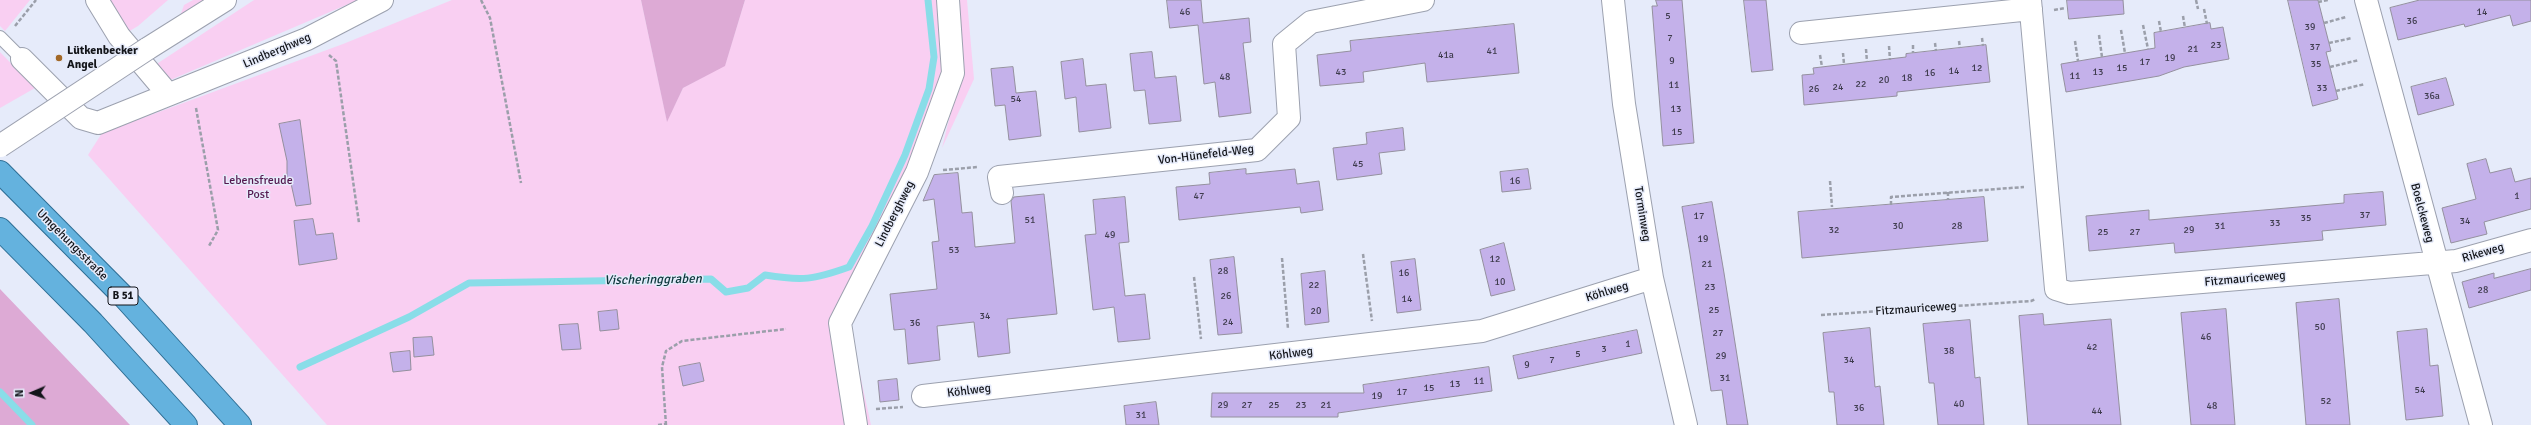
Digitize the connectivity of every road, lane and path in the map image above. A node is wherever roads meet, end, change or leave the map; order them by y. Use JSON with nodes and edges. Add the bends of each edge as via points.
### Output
{"nodes":[{"id":1,"x":36,"y":0,"type":"edge"},
{"id":2,"x":97,"y":0,"type":"edge"},
{"id":3,"x":225,"y":0,"type":"edge"},
{"id":4,"x":382,"y":0,"type":"edge"},
{"id":5,"x":481,"y":0,"type":"edge"},
{"id":6,"x":948,"y":0,"type":"edge"},
{"id":7,"x":1423,"y":0,"type":"edge"},
{"id":8,"x":1613,"y":0,"type":"edge"},
{"id":9,"x":2196,"y":0,"type":"edge"},
{"id":10,"x":2328,"y":0,"type":"edge"},
{"id":11,"x":2366,"y":0,"type":"edge"},
{"id":12,"x":2318,"y":2,"type":"dead end"},
{"id":13,"x":2031,"y":5,"type":"edge"},
{"id":14,"x":2198,"y":9,"type":"dead end"},
{"id":15,"x":2204,"y":9,"type":"dead end"},
{"id":16,"x":2182,"y":16,"type":"dead end"},
{"id":17,"x":2159,"y":21,"type":"dead end"},
{"id":18,"x":2207,"y":24,"type":"dead end"},
{"id":19,"x":2143,"y":25,"type":"dead end"},
{"id":20,"x":2185,"y":28,"type":"dead end"},
{"id":21,"x":2121,"y":30,"type":"dead end"},
{"id":22,"x":2161,"y":32,"type":"dead end"},
{"id":23,"x":1802,"y":33,"type":"dead end"},
{"id":24,"x":2099,"y":35,"type":"dead end"},
{"id":25,"x":2,"y":39,"type":"edge"},
{"id":26,"x":2075,"y":41,"type":"dead end"},
{"id":27,"x":2148,"y":49,"type":"dead end"},
{"id":28,"x":2125,"y":53,"type":"dead end"},
{"id":29,"x":2381,"y":55,"type":"junction"},
{"id":30,"x":324,"y":57,"type":"dead end"},
{"id":31,"x":2102,"y":57,"type":"dead end"},
{"id":32,"x":22,"y":59,"type":"joint"},
{"id":33,"x":2078,"y":61,"type":"dead end"},
{"id":34,"x":2330,"y":67,"type":"dead end"},
{"id":35,"x":2387,"y":79,"type":"junction"},
{"id":36,"x":2336,"y":92,"type":"dead end"},
{"id":37,"x":168,"y":94,"type":"junction"},
{"id":38,"x":199,"y":104,"type":"dead end"},
{"id":39,"x":0,"y":146,"type":"edge"},
{"id":40,"x":0,"y":172,"type":"edge"},
{"id":41,"x":917,"y":172,"type":"junction"},
{"id":42,"x":1830,"y":181,"type":"dead end"},
{"id":43,"x":521,"y":183,"type":"dead end"},
{"id":44,"x":1000,"y":185,"type":"joint"},
{"id":45,"x":2047,"y":185,"type":"junction"},
{"id":46,"x":1948,"y":192,"type":"junction"},
{"id":47,"x":1948,"y":200,"type":"dead end"},
{"id":48,"x":1891,"y":205,"type":"dead end"},
{"id":49,"x":1832,"y":207,"type":"dead end"},
{"id":50,"x":359,"y":223,"type":"dead end"},
{"id":51,"x":0,"y":229,"type":"edge"},
{"id":52,"x":2531,"y":240,"type":"edge"},
{"id":53,"x":209,"y":246,"type":"dead end"},
{"id":54,"x":1363,"y":254,"type":"dead end"},
{"id":55,"x":1282,"y":258,"type":"dead end"},
{"id":56,"x":2435,"y":262,"type":"junction"},
{"id":57,"x":1194,"y":277,"type":"dead end"},
{"id":58,"x":1652,"y":278,"type":"junction"},
{"id":59,"x":2056,"y":289,"type":"junction"},
{"id":60,"x":1821,"y":315,"type":"dead end"},
{"id":61,"x":786,"y":329,"type":"dead end"},
{"id":62,"x":1374,"y":344,"type":"junction"},
{"id":63,"x":1290,"y":354,"type":"junction"},
{"id":64,"x":1204,"y":364,"type":"junction"},
{"id":65,"x":923,"y":396,"type":"joint"},
{"id":66,"x":855,"y":418,"type":"edge"},
{"id":67,"x":666,"y":424,"type":"edge"},
{"id":68,"x":186,"y":425,"type":"edge"},
{"id":69,"x":240,"y":425,"type":"edge"},
{"id":70,"x":658,"y":425,"type":"edge"},
{"id":71,"x":1686,"y":425,"type":"edge"},
{"id":72,"x":2480,"y":425,"type":"edge"}],
"edges":[{"from":1,"to":25,"type":"path"},
{"from":2,"to":37,"type":"street","via":[[119,36]]},
{"from":3,"to":39,"type":"street","bridge":true},
{"from":4,"to":37,"type":"street","name":"Lindberghweg","via":[[307,39]]},
{"from":5,"to":43,"type":"path","via":[[490,18]]},
{"from":6,"to":41,"type":"street","name":"Lindberghweg","via":[[953,72]]},
{"from":7,"to":44,"type":"street","name":"Von-Hünefeld-Weg","via":[[1310,22],[1284,44],[1289,118],[1257,150]]},
{"from":8,"to":58,"type":"street","name":"Torminweg","via":[[1624,104]]},
{"from":9,"to":14,"type":"path"},
{"from":10,"to":12,"type":"path"},
{"from":11,"to":29,"type":"street","name":"Boelckeweg"},
{"from":13,"to":23,"type":"street"},
{"from":13,"to":45,"type":"street"},
{"from":15,"to":18,"type":"path"},
{"from":16,"to":20,"type":"path"},
{"from":17,"to":22,"type":"path"},
{"from":19,"to":27,"type":"path"},
{"from":21,"to":28,"type":"path"},
{"from":24,"to":31,"type":"path"},
{"from":25,"to":32,"type":"lane"},
{"from":26,"to":33,"type":"path"},
{"from":29,"to":34,"type":"path"},
{"from":29,"to":35,"type":"street","name":"Boelckeweg"},
{"from":30,"to":50,"type":"path","via":[[330,55],[336,60]]},
{"from":32,"to":37,"type":"street","name":"Lindberghweg","via":[[81,118],[98,123]]},
{"from":35,"to":36,"type":"path"},
{"from":35,"to":56,"type":"street","name":"Boelckeweg"},
{"from":38,"to":53,"type":"path","via":[[196,108],[196,120],[218,230]]},
{"from":40,"to":69,"type":"highway","name":"Umgehungsstraße","number":"B 51","via":[[123,296]]},
{"from":41,"to":44,"type":"path","via":[[984,167]]},
{"from":41,"to":66,"type":"street","name":"Lindberghweg","via":[[840,322]]},
{"from":42,"to":49,"type":"path"},
{"from":45,"to":46,"type":"path"},
{"from":45,"to":59,"type":"street"},
{"from":46,"to":47,"type":"path"},
{"from":46,"to":48,"type":"path","via":[[1891,197]]},
{"from":51,"to":68,"type":"highway","via":[[93,323]]},
{"from":52,"to":56,"type":"street","name":"Rikeweg","via":[[2456,261]]},
{"from":54,"to":62,"type":"path"},
{"from":55,"to":63,"type":"path"},
{"from":56,"to":59,"type":"street","name":"Fitzmauriceweg","via":[[2162,287],[2068,293]]},
{"from":56,"to":72,"type":"street","name":"Boelckeweg"},
{"from":57,"to":64,"type":"path"},
{"from":58,"to":62,"type":"street","name":"Köhlweg","via":[[1482,331]]},
{"from":58,"to":71,"type":"street","name":"Torminweg"},
{"from":59,"to":60,"type":"path","name":"Fitzmauriceweg","via":[[2031,301]]},
{"from":61,"to":67,"type":"path","via":[[682,341],[666,351],[662,367]]},
{"from":62,"to":63,"type":"street","name":"Köhlweg"},
{"from":63,"to":64,"type":"street","name":"Köhlweg"},
{"from":64,"to":65,"type":"street","name":"Köhlweg"},
{"from":65,"to":66,"type":"path","via":[[920,405]]},
{"from":67,"to":70,"type":"path"}]}
